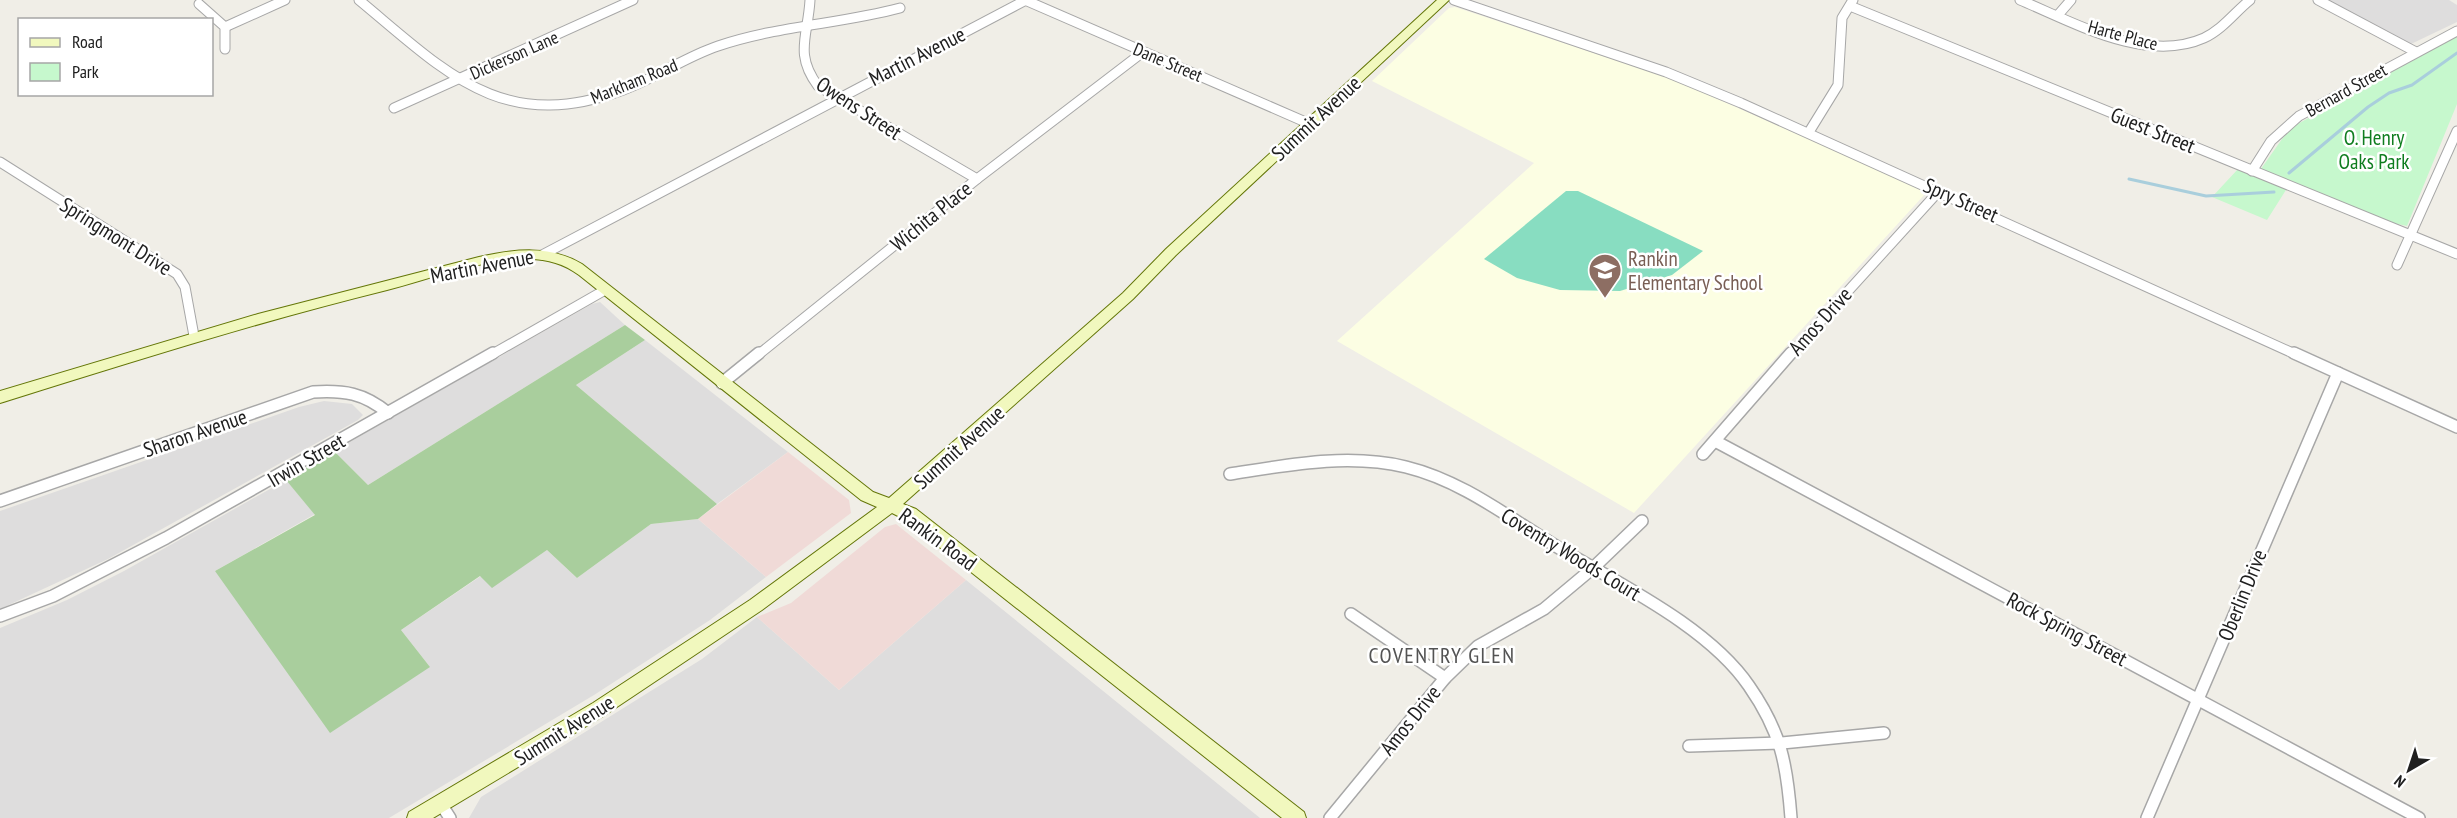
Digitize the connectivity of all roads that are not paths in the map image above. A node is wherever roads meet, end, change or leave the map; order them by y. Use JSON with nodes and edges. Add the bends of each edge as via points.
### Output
{"nodes":[{"id":1,"x":285,"y":0,"type":"edge"},
{"id":2,"x":358,"y":0,"type":"edge"},
{"id":3,"x":633,"y":0,"type":"edge"},
{"id":4,"x":810,"y":0,"type":"edge"},
{"id":5,"x":1025,"y":0,"type":"edge"},
{"id":6,"x":1443,"y":0,"type":"edge"},
{"id":7,"x":1454,"y":0,"type":"edge"},
{"id":8,"x":2020,"y":0,"type":"edge"},
{"id":9,"x":2071,"y":0,"type":"edge"},
{"id":10,"x":2250,"y":0,"type":"edge"},
{"id":11,"x":2318,"y":0,"type":"edge"},
{"id":12,"x":1852,"y":3,"type":"edge"},
{"id":13,"x":199,"y":4,"type":"dead end"},
{"id":14,"x":900,"y":8,"type":"dead end"},
{"id":15,"x":2058,"y":15,"type":"junction"},
{"id":16,"x":806,"y":26,"type":"junction"},
{"id":17,"x":225,"y":27,"type":"junction"},
{"id":18,"x":2457,"y":31,"type":"edge"},
{"id":19,"x":225,"y":49,"type":"dead end"},
{"id":20,"x":1143,"y":52,"type":"junction"},
{"id":21,"x":2416,"y":52,"type":"junction"},
{"id":22,"x":459,"y":79,"type":"junction"},
{"id":23,"x":837,"y":98,"type":"junction"},
{"id":24,"x":394,"y":108,"type":"dead end"},
{"id":25,"x":1310,"y":124,"type":"junction"},
{"id":26,"x":2457,"y":131,"type":"edge"},
{"id":27,"x":1809,"y":132,"type":"junction"},
{"id":28,"x":0,"y":162,"type":"edge"},
{"id":29,"x":2252,"y":171,"type":"junction"},
{"id":30,"x":977,"y":179,"type":"junction"},
{"id":31,"x":1939,"y":191,"type":"junction"},
{"id":32,"x":2411,"y":235,"type":"junction"},
{"id":33,"x":2457,"y":254,"type":"edge"},
{"id":34,"x":542,"y":255,"type":"junction"},
{"id":35,"x":2397,"y":265,"type":"dead end"},
{"id":36,"x":605,"y":290,"type":"junction"},
{"id":37,"x":194,"y":336,"type":"junction"},
{"id":38,"x":2338,"y":373,"type":"junction"},
{"id":39,"x":722,"y":383,"type":"junction"},
{"id":40,"x":0,"y":397,"type":"edge"},
{"id":41,"x":388,"y":413,"type":"junction"},
{"id":42,"x":2457,"y":427,"type":"edge"},
{"id":43,"x":1715,"y":441,"type":"junction"},
{"id":44,"x":1703,"y":454,"type":"dead end"},
{"id":45,"x":1230,"y":474,"type":"dead end"},
{"id":46,"x":0,"y":501,"type":"edge"},
{"id":47,"x":892,"y":505,"type":"junction"},
{"id":48,"x":1641,"y":521,"type":"dead end"},
{"id":49,"x":1593,"y":568,"type":"junction"},
{"id":50,"x":1351,"y":614,"type":"dead end"},
{"id":51,"x":0,"y":616,"type":"edge"},
{"id":52,"x":1445,"y":678,"type":"junction"},
{"id":53,"x":2198,"y":699,"type":"junction"},
{"id":54,"x":1884,"y":733,"type":"dead end"},
{"id":55,"x":1782,"y":743,"type":"junction"},
{"id":56,"x":1689,"y":747,"type":"dead end"},
{"id":57,"x":445,"y":811,"type":"edge"},
{"id":58,"x":416,"y":818,"type":"edge"},
{"id":59,"x":1298,"y":818,"type":"edge"},
{"id":60,"x":1330,"y":818,"type":"edge"},
{"id":61,"x":1791,"y":818,"type":"edge"},
{"id":62,"x":2147,"y":818,"type":"edge"},
{"id":63,"x":2419,"y":818,"type":"edge"}],
"edges":[{"from":1,"to":17,"type":"street"},
{"from":2,"to":22,"type":"street","name":"Markham Road"},
{"from":3,"to":22,"type":"street","name":"Dickerson Lane"},
{"from":4,"to":16,"type":"street","name":"Owens Street"},
{"from":5,"to":20,"type":"street","name":"Dane Street"},
{"from":5,"to":23,"type":"street","name":"Martin Avenue"},
{"from":6,"to":25,"type":"street","name":"Summit Avenue"},
{"from":7,"to":27,"type":"street","name":"Spry Street","via":[[1666,72]]},
{"from":8,"to":15,"type":"street","name":"Harte Place"},
{"from":9,"to":15,"type":"street"},
{"from":10,"to":15,"type":"street","name":"Harte Place","via":[[2206,37],[2173,47],[2140,43]]},
{"from":11,"to":21,"type":"street"},
{"from":12,"to":27,"type":"street","via":[[1842,18],[1838,86]]},
{"from":12,"to":29,"type":"street","name":"Guest Street"},
{"from":13,"to":17,"type":"street"},
{"from":14,"to":16,"type":"street","name":"Markham Road","via":[[857,20]]},
{"from":16,"to":22,"type":"street","name":"Markham Road","via":[[714,47],[622,90],[567,106],[518,106],[482,94]]},
{"from":16,"to":23,"type":"street","name":"Owens Street","via":[[801,50],[803,63],[818,86]]},
{"from":17,"to":19,"type":"street"},
{"from":18,"to":21,"type":"street","name":"Bernard Street"},
{"from":20,"to":25,"type":"street","name":"Dane Street"},
{"from":20,"to":30,"type":"street","name":"Wichita Place"},
{"from":21,"to":29,"type":"street","name":"Bernard Street","via":[[2292,121],[2271,141]]},
{"from":22,"to":24,"type":"street","name":"Dickerson Lane"},
{"from":23,"to":30,"type":"street","name":"Owens Street"},
{"from":23,"to":34,"type":"street","name":"Martin Avenue"},
{"from":25,"to":47,"type":"street","name":"Summit Avenue","via":[[1128,296]]},
{"from":26,"to":32,"type":"street"},
{"from":27,"to":31,"type":"street","name":"Spry Street"},
{"from":28,"to":37,"type":"street","name":"Springmont Drive","via":[[177,274],[185,287]]},
{"from":29,"to":32,"type":"street","name":"Guest Street"},
{"from":30,"to":39,"type":"street","name":"Wichita Place"},
{"from":31,"to":38,"type":"street","name":"Spry Street"},
{"from":31,"to":43,"type":"street","name":"Amos Drive","via":[[1768,377]]},
{"from":32,"to":33,"type":"street","name":"Guest Street"},
{"from":32,"to":35,"type":"street"},
{"from":34,"to":36,"type":"street","name":"Rankin Road","via":[[573,262]]},
{"from":34,"to":37,"type":"street","name":"Martin Avenue","via":[[492,260],[334,297]]},
{"from":36,"to":39,"type":"street","name":"Rankin Road"},
{"from":36,"to":41,"type":"street","name":"Irwin Street"},
{"from":37,"to":40,"type":"street","name":"Martin Avenue"},
{"from":38,"to":42,"type":"street","name":"Spry Street"},
{"from":38,"to":53,"type":"street","name":"Oberlin Drive"},
{"from":39,"to":47,"type":"street","name":"Rankin Road","via":[[867,496]]},
{"from":41,"to":46,"type":"street","name":"Sharon Avenue","via":[[357,393],[313,393]]},
{"from":41,"to":51,"type":"street","name":"Irwin Street","via":[[104,572]]},
{"from":43,"to":44,"type":"street","name":"Amos Drive"},
{"from":43,"to":53,"type":"street","name":"Rock Spring Street"},
{"from":45,"to":49,"type":"street","name":"Coventry Woods Court","via":[[1311,462],[1370,460],[1408,467],[1451,483]]},
{"from":47,"to":57,"type":"street","name":"Summit Avenue","via":[[747,611]]},
{"from":47,"to":59,"type":"street","name":"Rankin Road","via":[[910,513]]},
{"from":48,"to":49,"type":"street","name":"Amos Drive"},
{"from":49,"to":52,"type":"street","name":"Amos Drive","via":[[1544,609],[1478,646]]},
{"from":49,"to":55,"type":"street","name":"Coventry Woods Court","via":[[1674,616],[1714,646],[1748,682]]},
{"from":50,"to":52,"type":"street"},
{"from":52,"to":60,"type":"street","name":"Amos Drive"},
{"from":53,"to":62,"type":"street","name":"Oberlin Drive"},
{"from":53,"to":63,"type":"street","name":"Rock Spring Street"},
{"from":54,"to":55,"type":"street"},
{"from":55,"to":56,"type":"street"},
{"from":55,"to":61,"type":"street","name":"Coventry Woods Court","via":[[1789,773]]},
{"from":57,"to":58,"type":"street","name":"Summit Avenue"}]}
